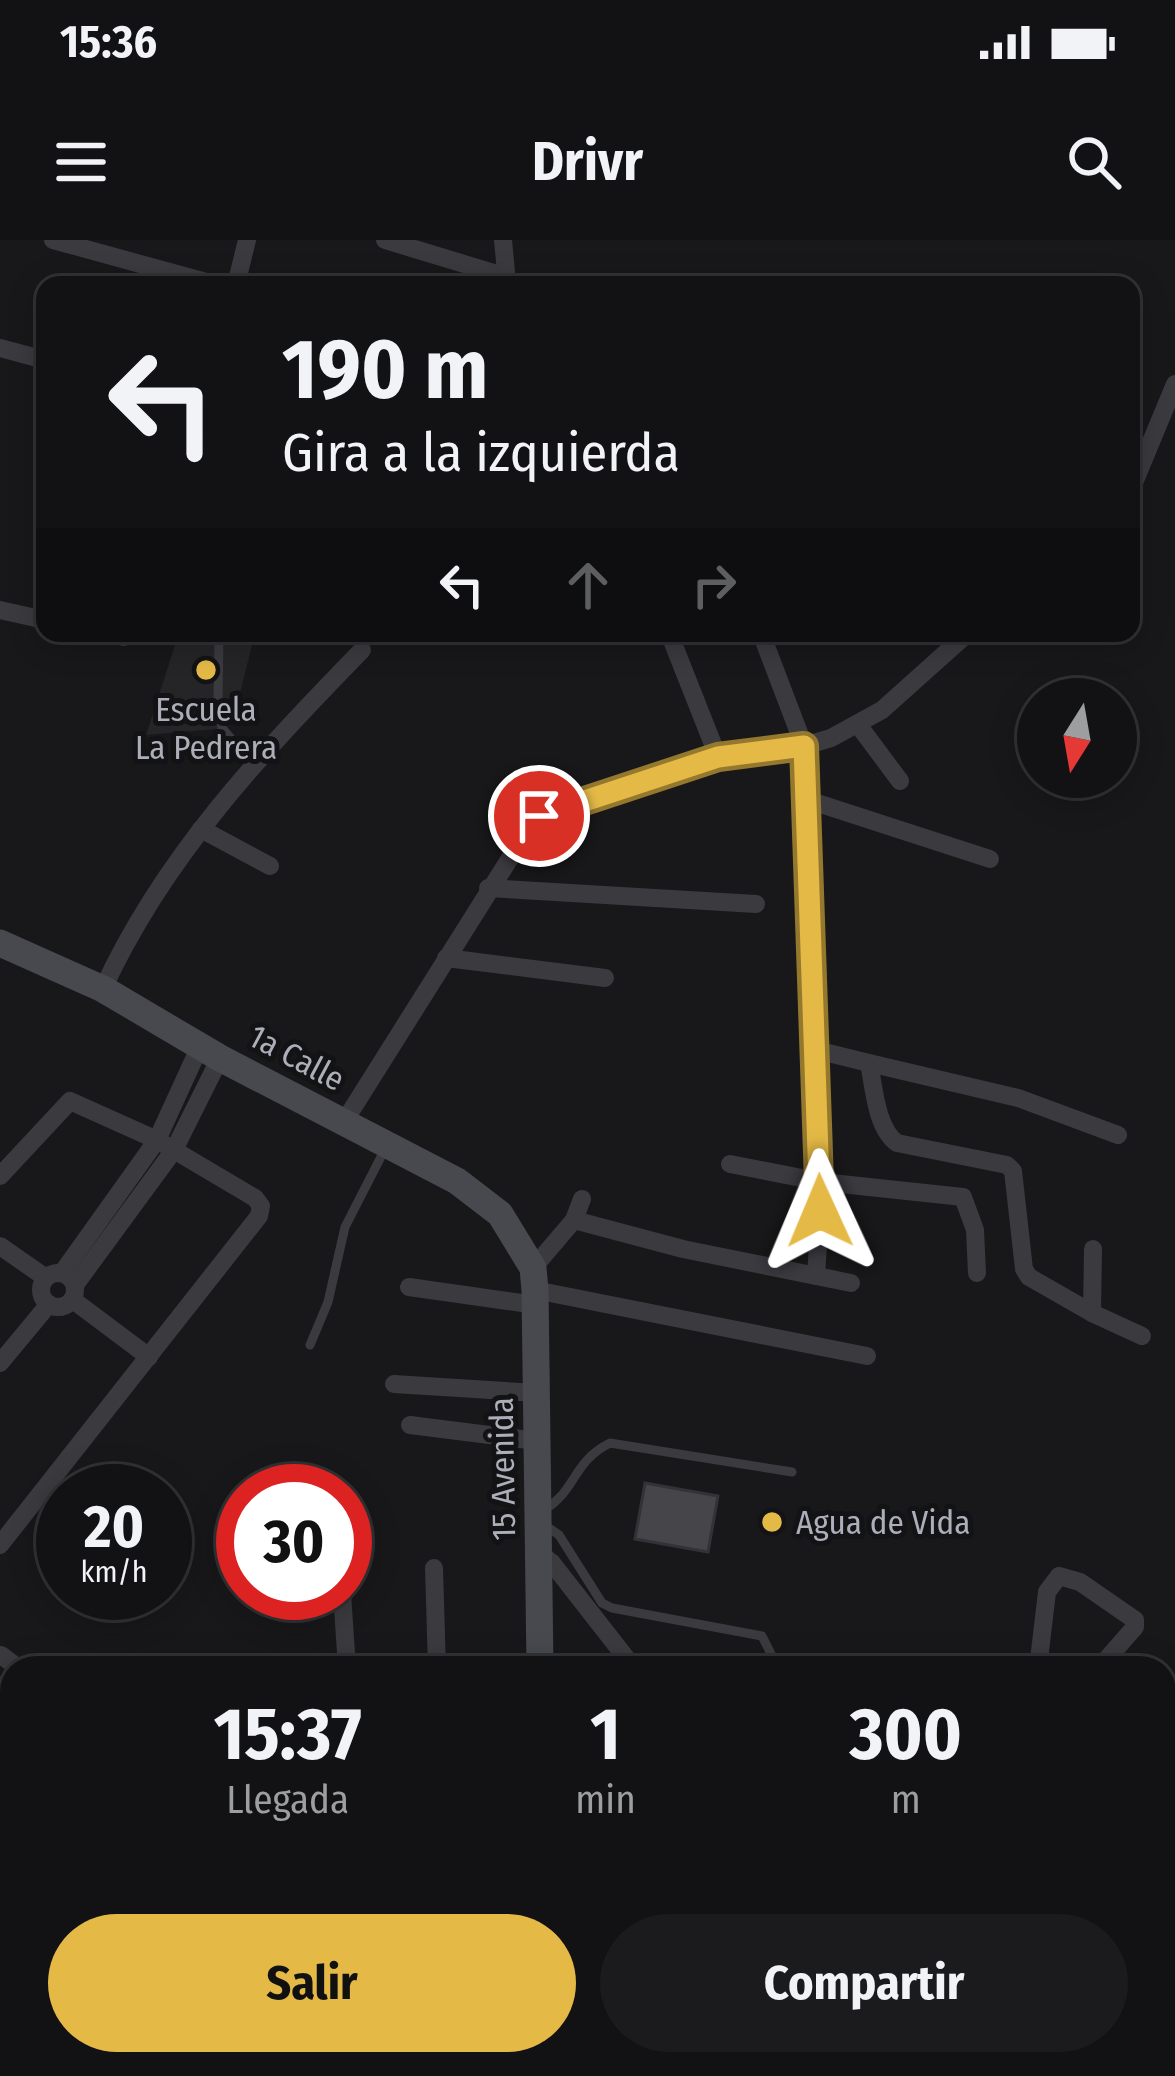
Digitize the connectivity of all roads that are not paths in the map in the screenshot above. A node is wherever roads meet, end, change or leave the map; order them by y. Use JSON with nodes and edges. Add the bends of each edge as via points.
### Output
{"nodes":[{"id":1,"x":53,"y":240,"type":"edge"},
{"id":2,"x":247,"y":240,"type":"edge"},
{"id":3,"x":385,"y":240,"type":"edge"},
{"id":4,"x":503,"y":240,"type":"edge"},
{"id":5,"x":184,"y":276,"type":"edge"},
{"id":6,"x":238,"y":276,"type":"edge"},
{"id":7,"x":492,"y":276,"type":"edge"},
{"id":8,"x":507,"y":276,"type":"edge"},
{"id":9,"x":0,"y":349,"type":"edge"},
{"id":10,"x":36,"y":358,"type":"edge"},
{"id":11,"x":1175,"y":384,"type":"edge"},
{"id":12,"x":1140,"y":468,"type":"edge"},
{"id":13,"x":0,"y":610,"type":"edge"},
{"id":14,"x":36,"y":618,"type":"edge"},
{"id":15,"x":220,"y":642,"type":"edge"},
{"id":16,"x":673,"y":642,"type":"edge"},
{"id":17,"x":764,"y":642,"type":"edge"},
{"id":18,"x":958,"y":642,"type":"edge"},
{"id":19,"x":362,"y":650,"type":"dead end"},
{"id":20,"x":859,"y":726,"type":"junction"},
{"id":21,"x":804,"y":746,"type":"junction"},
{"id":22,"x":718,"y":757,"type":"junction"},
{"id":23,"x":252,"y":763,"type":"junction"},
{"id":24,"x":900,"y":782,"type":"dead end"},
{"id":25,"x":806,"y":799,"type":"junction"},
{"id":26,"x":201,"y":829,"type":"junction"},
{"id":27,"x":990,"y":859,"type":"dead end"},
{"id":28,"x":270,"y":866,"type":"dead end"},
{"id":29,"x":488,"y":887,"type":"junction"},
{"id":30,"x":756,"y":904,"type":"dead end"},
{"id":31,"x":0,"y":943,"type":"edge"},
{"id":32,"x":446,"y":958,"type":"junction"},
{"id":33,"x":605,"y":978,"type":"dead end"},
{"id":34,"x":104,"y":989,"type":"junction"},
{"id":35,"x":812,"y":1049,"type":"junction"},
{"id":36,"x":210,"y":1052,"type":"junction"},
{"id":37,"x":869,"y":1063,"type":"junction"},
{"id":38,"x":344,"y":1122,"type":"junction"},
{"id":39,"x":1118,"y":1135,"type":"dead end"},
{"id":40,"x":387,"y":1144,"type":"junction"},
{"id":41,"x":165,"y":1145,"type":"junction"},
{"id":42,"x":730,"y":1164,"type":"dead end"},
{"id":43,"x":0,"y":1177,"type":"edge"},
{"id":44,"x":822,"y":1182,"type":"junction"},
{"id":45,"x":582,"y":1199,"type":"dead end"},
{"id":46,"x":574,"y":1220,"type":"junction"},
{"id":47,"x":0,"y":1246,"type":"edge"},
{"id":48,"x":1094,"y":1249,"type":"dead end"},
{"id":49,"x":977,"y":1273,"type":"dead end"},
{"id":50,"x":816,"y":1276,"type":"junction"},
{"id":51,"x":850,"y":1283,"type":"dead end"},
{"id":52,"x":64,"y":1284,"type":"junction"},
{"id":53,"x":410,"y":1287,"type":"dead end"},
{"id":54,"x":535,"y":1287,"type":"junction"},
{"id":55,"x":1092,"y":1313,"type":"junction"},
{"id":56,"x":1142,"y":1336,"type":"dead end"},
{"id":57,"x":310,"y":1345,"type":"dead end"},
{"id":58,"x":867,"y":1356,"type":"dead end"},
{"id":59,"x":148,"y":1357,"type":"junction"},
{"id":60,"x":0,"y":1364,"type":"edge"},
{"id":61,"x":394,"y":1384,"type":"dead end"},
{"id":62,"x":536,"y":1394,"type":"junction"},
{"id":63,"x":410,"y":1425,"type":"dead end"},
{"id":64,"x":537,"y":1441,"type":"junction"},
{"id":65,"x":792,"y":1472,"type":"dead end"},
{"id":66,"x":539,"y":1517,"type":"junction"},
{"id":67,"x":0,"y":1546,"type":"edge"},
{"id":68,"x":539,"y":1553,"type":"junction"},
{"id":69,"x":434,"y":1568,"type":"dead end"},
{"id":70,"x":344,"y":1620,"type":"edge"},
{"id":71,"x":346,"y":1656,"type":"edge"},
{"id":72,"x":437,"y":1656,"type":"edge"},
{"id":73,"x":540,"y":1656,"type":"edge"},
{"id":74,"x":625,"y":1656,"type":"edge"},
{"id":75,"x":771,"y":1656,"type":"edge"},
{"id":76,"x":1039,"y":1656,"type":"edge"},
{"id":77,"x":1110,"y":1656,"type":"edge"}],
"edges":[{"from":1,"to":5,"type":"street"},
{"from":2,"to":6,"type":"street"},
{"from":3,"to":7,"type":"street"},
{"from":4,"to":8,"type":"street"},
{"from":9,"to":10,"type":"street"},
{"from":11,"to":12,"type":"street"},
{"from":13,"to":14,"type":"street"},
{"from":15,"to":23,"type":"lane","via":[[223,728]]},
{"from":16,"to":22,"type":"street"},
{"from":17,"to":21,"type":"street"},
{"from":18,"to":20,"type":"street"},
{"from":19,"to":23,"type":"street"},
{"from":20,"to":21,"type":"street"},
{"from":20,"to":24,"type":"street"},
{"from":21,"to":22,"type":"street"},
{"from":21,"to":25,"type":"street"},
{"from":22,"to":29,"type":"street","via":[[539,816]]},
{"from":23,"to":26,"type":"street"},
{"from":25,"to":27,"type":"street"},
{"from":25,"to":35,"type":"street"},
{"from":26,"to":28,"type":"street"},
{"from":26,"to":34,"type":"street"},
{"from":29,"to":30,"type":"street"},
{"from":29,"to":32,"type":"street"},
{"from":31,"to":34,"type":"street","name":"1a Calle"},
{"from":32,"to":33,"type":"street"},
{"from":32,"to":38,"type":"street"},
{"from":34,"to":36,"type":"street","name":"1a Calle"},
{"from":35,"to":37,"type":"street"},
{"from":35,"to":44,"type":"street"},
{"from":36,"to":38,"type":"street","name":"1a Calle"},
{"from":36,"to":41,"type":"street"},
{"from":37,"to":39,"type":"street","via":[[1018,1098]]},
{"from":37,"to":55,"type":"street","via":[[889,1138],[1007,1165],[1024,1269]]},
{"from":38,"to":40,"type":"street","name":"1a Calle"},
{"from":40,"to":54,"type":"street","name":"1a Calle","via":[[500,1214]]},
{"from":40,"to":57,"type":"lane","via":[[345,1227]]},
{"from":41,"to":43,"type":"street","via":[[70,1101]]},
{"from":41,"to":52,"type":"street"},
{"from":41,"to":59,"type":"street","via":[[261,1206]]},
{"from":42,"to":44,"type":"street"},
{"from":44,"to":49,"type":"street","via":[[963,1197]]},
{"from":44,"to":50,"type":"street"},
{"from":45,"to":46,"type":"street"},
{"from":46,"to":50,"type":"street"},
{"from":46,"to":54,"type":"street"},
{"from":47,"to":52,"type":"street"},
{"from":48,"to":55,"type":"street"},
{"from":50,"to":51,"type":"street"},
{"from":52,"to":59,"type":"street"},
{"from":52,"to":60,"type":"street","via":[[59,1307],[49,1304]]},
{"from":53,"to":54,"type":"street"},
{"from":54,"to":58,"type":"street"},
{"from":54,"to":62,"type":"street","name":"15 Avenida"},
{"from":55,"to":56,"type":"street"},
{"from":59,"to":67,"type":"street"},
{"from":61,"to":62,"type":"street"},
{"from":62,"to":64,"type":"street","name":"15 Avenida"},
{"from":63,"to":64,"type":"street"},
{"from":64,"to":66,"type":"street","name":"15 Avenida"},
{"from":65,"to":66,"type":"lane","via":[[610,1443],[588,1454],[562,1499]]},
{"from":66,"to":68,"type":"street","name":"15 Avenida"},
{"from":66,"to":75,"type":"lane","via":[[560,1535],[602,1603],[762,1636]]},
{"from":68,"to":73,"type":"street","name":"15 Avenida"},
{"from":68,"to":74,"type":"street"},
{"from":69,"to":72,"type":"street"},
{"from":70,"to":71,"type":"street"},
{"from":76,"to":77,"type":"street","via":[[1047,1592],[1059,1576],[1135,1620]]}]}
